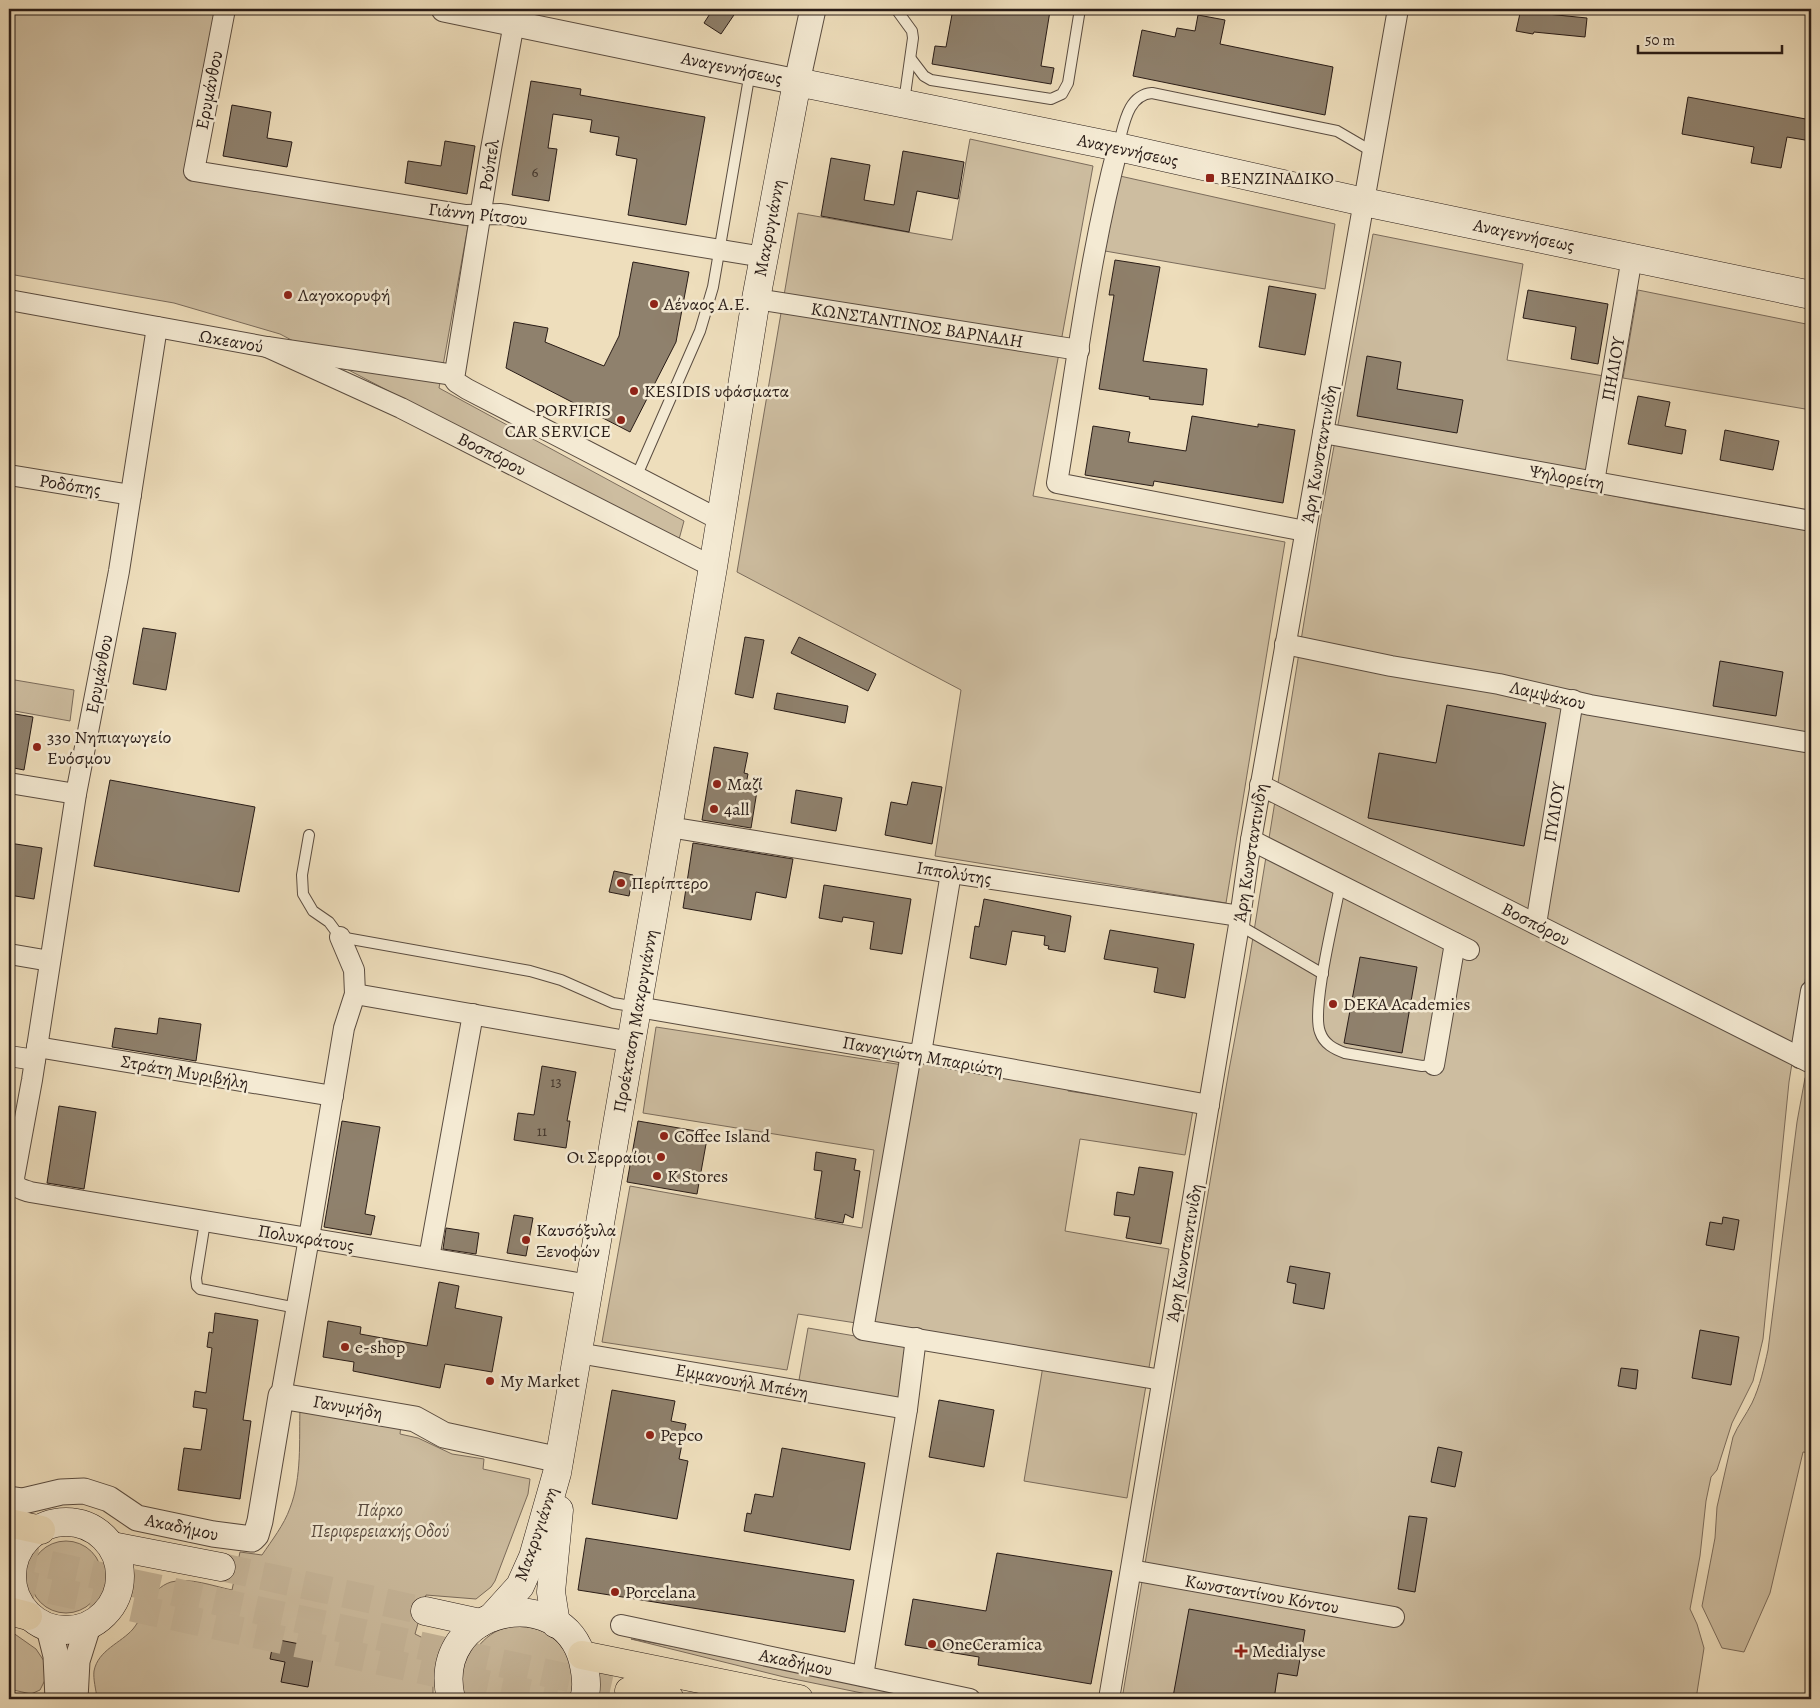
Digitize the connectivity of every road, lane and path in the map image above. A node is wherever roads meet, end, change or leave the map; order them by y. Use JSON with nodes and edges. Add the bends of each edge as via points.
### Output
{"nodes":[{"id":1,"x":225,"y":9,"type":"edge"},
{"id":2,"x":444,"y":9,"type":"edge"},
{"id":3,"x":813,"y":9,"type":"edge"},
{"id":4,"x":896,"y":9,"type":"edge"},
{"id":5,"x":1080,"y":9,"type":"edge"},
{"id":6,"x":1398,"y":9,"type":"edge"},
{"id":7,"x":514,"y":23,"type":"junction"},
{"id":8,"x":911,"y":59,"type":"junction"},
{"id":9,"x":750,"y":72,"type":"junction"},
{"id":10,"x":797,"y":82,"type":"junction"},
{"id":11,"x":904,"y":103,"type":"junction"},
{"id":12,"x":1118,"y":147,"type":"junction"},
{"id":13,"x":1373,"y":152,"type":"junction"},
{"id":14,"x":194,"y":171,"type":"joint"},
{"id":15,"x":1364,"y":202,"type":"junction"},
{"id":16,"x":480,"y":216,"type":"junction"},
{"id":17,"x":719,"y":250,"type":"junction"},
{"id":18,"x":1632,"y":257,"type":"junction"},
{"id":19,"x":763,"y":258,"type":"junction"},
{"id":20,"x":1811,"y":295,"type":"edge"},
{"id":21,"x":756,"y":299,"type":"junction"},
{"id":22,"x":9,"y":300,"type":"edge"},
{"id":23,"x":157,"y":327,"type":"junction"},
{"id":24,"x":267,"y":347,"type":"junction"},
{"id":25,"x":1079,"y":350,"type":"junction"},
{"id":26,"x":460,"y":382,"type":"junction"},
{"id":27,"x":1323,"y":433,"type":"junction"},
{"id":28,"x":9,"y":475,"type":"edge"},
{"id":29,"x":637,"y":475,"type":"junction"},
{"id":30,"x":1594,"y":482,"type":"junction"},
{"id":31,"x":131,"y":495,"type":"junction"},
{"id":32,"x":720,"y":520,"type":"junction"},
{"id":33,"x":1811,"y":521,"type":"edge"},
{"id":34,"x":1305,"y":531,"type":"junction"},
{"id":35,"x":713,"y":568,"type":"junction"},
{"id":36,"x":1286,"y":644,"type":"junction"},
{"id":37,"x":1573,"y":700,"type":"junction"},
{"id":38,"x":1811,"y":743,"type":"edge"},
{"id":39,"x":9,"y":783,"type":"edge"},
{"id":40,"x":1260,"y":785,"type":"junction"},
{"id":41,"x":76,"y":794,"type":"junction"},
{"id":42,"x":669,"y":827,"type":"junction"},
{"id":43,"x":309,"y":835,"type":"dead end"},
{"id":44,"x":1251,"y":840,"type":"junction"},
{"id":45,"x":951,"y":873,"type":"junction"},
{"id":46,"x":1340,"y":886,"type":"junction"},
{"id":47,"x":1240,"y":920,"type":"junction"},
{"id":48,"x":1536,"y":924,"type":"junction"},
{"id":49,"x":340,"y":937,"type":"junction"},
{"id":50,"x":9,"y":954,"type":"edge"},
{"id":51,"x":50,"y":961,"type":"junction"},
{"id":52,"x":1323,"y":974,"type":"junction"},
{"id":53,"x":1811,"y":991,"type":"edge"},
{"id":54,"x":354,"y":994,"type":"junction"},
{"id":55,"x":638,"y":1007,"type":"junction"},
{"id":56,"x":474,"y":1014,"type":"junction"},
{"id":57,"x":632,"y":1042,"type":"junction"},
{"id":58,"x":36,"y":1053,"type":"junction"},
{"id":59,"x":916,"y":1054,"type":"junction"},
{"id":60,"x":9,"y":1056,"type":"edge"},
{"id":61,"x":1806,"y":1061,"type":"edge"},
{"id":62,"x":1434,"y":1066,"type":"joint"},
{"id":63,"x":333,"y":1096,"type":"junction"},
{"id":64,"x":1209,"y":1105,"type":"junction"},
{"id":65,"x":22,"y":1190,"type":"joint"},
{"id":66,"x":205,"y":1222,"type":"junction"},
{"id":67,"x":309,"y":1238,"type":"junction"},
{"id":68,"x":429,"y":1258,"type":"junction"},
{"id":69,"x":590,"y":1285,"type":"junction"},
{"id":70,"x":297,"y":1308,"type":"junction"},
{"id":71,"x":916,"y":1338,"type":"junction"},
{"id":72,"x":578,"y":1353,"type":"junction"},
{"id":73,"x":1162,"y":1380,"type":"junction"},
{"id":74,"x":281,"y":1396,"type":"junction"},
{"id":75,"x":907,"y":1409,"type":"junction"},
{"id":76,"x":559,"y":1467,"type":"junction"},
{"id":77,"x":9,"y":1498,"type":"edge"},
{"id":78,"x":9,"y":1523,"type":"edge"},
{"id":79,"x":40,"y":1530,"type":"junction"},
{"id":80,"x":112,"y":1546,"type":"junction"},
{"id":81,"x":176,"y":1558,"type":"junction"},
{"id":82,"x":221,"y":1567,"type":"tunnel mouth"},
{"id":83,"x":1131,"y":1570,"type":"junction"},
{"id":84,"x":115,"y":1596,"type":"junction"},
{"id":85,"x":1394,"y":1617,"type":"dead end"},
{"id":86,"x":29,"y":1619,"type":"edge"},
{"id":87,"x":486,"y":1620,"type":"junction"},
{"id":88,"x":556,"y":1624,"type":"junction"},
{"id":89,"x":621,"y":1625,"type":"dead end"},
{"id":90,"x":88,"y":1626,"type":"junction"},
{"id":91,"x":582,"y":1655,"type":"junction"},
{"id":92,"x":451,"y":1660,"type":"junction"},
{"id":93,"x":863,"y":1676,"type":"junction"},
{"id":94,"x":629,"y":1691,"type":"tunnel mouth"},
{"id":95,"x":58,"y":1699,"type":"edge"},
{"id":96,"x":75,"y":1699,"type":"edge"},
{"id":97,"x":451,"y":1699,"type":"edge"},
{"id":98,"x":584,"y":1699,"type":"edge"},
{"id":99,"x":670,"y":1699,"type":"edge"},
{"id":100,"x":799,"y":1699,"type":"edge"},
{"id":101,"x":970,"y":1699,"type":"edge"},
{"id":102,"x":1109,"y":1699,"type":"edge"}],
"edges":[{"from":1,"to":14,"type":"street","name":"Ερυμάνθου"},
{"from":2,"to":7,"type":"street","name":"Αναγεννήσεως"},
{"from":3,"to":10,"type":"street","name":"Μακρυγιάννη"},
{"from":4,"to":8,"type":"lane","via":[[912,32]]},
{"from":5,"to":8,"type":"lane","via":[[1068,83],[1062,94],[1051,99],[931,80]]},
{"from":6,"to":13,"type":"street","name":"Άρη Κωνσταντινίδη"},
{"from":7,"to":9,"type":"street","name":"Αναγεννήσεως"},
{"from":7,"to":16,"type":"street","name":"Ρούπελ"},
{"from":8,"to":11,"type":"lane"},
{"from":9,"to":10,"type":"street","name":"Αναγεννήσεως"},
{"from":9,"to":17,"type":"lane"},
{"from":10,"to":11,"type":"main road","name":"Αναγεννήσεως"},
{"from":10,"to":19,"type":"main road","name":"Μακρυγιάννη"},
{"from":11,"to":12,"type":"main road","name":"Αναγεννήσεως"},
{"from":12,"to":13,"type":"lane","via":[[1133,102],[1152,93],[1337,131]]},
{"from":12,"to":15,"type":"main road","name":"Αναγεννήσεως"},
{"from":12,"to":25,"type":"street","via":[[1106,189]]},
{"from":13,"to":15,"type":"street","name":"Άρη Κωνσταντινίδη"},
{"from":14,"to":16,"type":"street","name":"Γιάννη Ρίτσου"},
{"from":15,"to":18,"type":"main road","name":"Αναγεννήσεως"},
{"from":15,"to":27,"type":"street","name":"Άρη Κωνσταντινίδη"},
{"from":16,"to":17,"type":"street","name":"Γιάννη Ρίτσου","via":[[501,214]]},
{"from":16,"to":26,"type":"street","name":"Ρούπελ"},
{"from":17,"to":19,"type":"street","name":"Γιάννη Ρίτσου"},
{"from":17,"to":29,"type":"lane","via":[[713,287],[700,331]]},
{"from":18,"to":20,"type":"main road","name":"Αναγεννήσεως"},
{"from":18,"to":30,"type":"street","name":"ΠΗΛΙΟΥ"},
{"from":19,"to":21,"type":"main road","name":"Μακρυγιάννη"},
{"from":21,"to":25,"type":"street","name":"ΚΩΝΣΤΑΝΤΙΝΟΣ ΒΑΡΝΑΛΗ"},
{"from":21,"to":32,"type":"main road","name":"Μακρυγιάννη"},
{"from":22,"to":23,"type":"street","name":"Ωκεανού"},
{"from":23,"to":24,"type":"street","name":"Ωκεανού"},
{"from":23,"to":31,"type":"street","name":"Ερυμάνθου"},
{"from":24,"to":26,"type":"street","name":"Ωκεανού"},
{"from":24,"to":35,"type":"street","name":"Βοσπόρου","via":[[401,408]]},
{"from":25,"to":34,"type":"street","via":[[1057,483]]},
{"from":26,"to":29,"type":"street"},
{"from":27,"to":30,"type":"street","name":"Ψηλορείτη"},
{"from":27,"to":34,"type":"street","name":"Άρη Κωνσταντινίδη"},
{"from":28,"to":31,"type":"street","name":"Ροδόπης"},
{"from":29,"to":32,"type":"street"},
{"from":30,"to":33,"type":"street","name":"Ψηλορείτη"},
{"from":31,"to":41,"type":"street","name":"Ερυμάνθου"},
{"from":32,"to":35,"type":"main road","name":"Μακρυγιάννη"},
{"from":34,"to":36,"type":"street","name":"Άρη Κωνσταντινίδη"},
{"from":35,"to":42,"type":"main road","name":"Προέκταση Μακρυγιάννη"},
{"from":36,"to":37,"type":"street","name":"Λαμψάκου"},
{"from":36,"to":40,"type":"street","name":"Άρη Κωνσταντινίδη"},
{"from":37,"to":38,"type":"street","name":"Λαμψάκου"},
{"from":37,"to":48,"type":"street","name":"ΠΥΛΙΟΥ"},
{"from":39,"to":41,"type":"street"},
{"from":40,"to":44,"type":"street","name":"Άρη Κωνσταντινίδη"},
{"from":40,"to":48,"type":"street","name":"Βοσπόρου"},
{"from":41,"to":51,"type":"street","name":"Ερυμάνθου"},
{"from":42,"to":45,"type":"street","name":"Ιππολύτης"},
{"from":42,"to":55,"type":"main road","name":"Προέκταση Μακρυγιάννη"},
{"from":43,"to":49,"type":"lane","via":[[302,875],[303,894],[313,911],[329,922]]},
{"from":44,"to":46,"type":"street"},
{"from":44,"to":47,"type":"street","name":"Άρη Κωνσταντινίδη"},
{"from":45,"to":47,"type":"street","name":"Ιππολύτης"},
{"from":45,"to":59,"type":"street"},
{"from":46,"to":52,"type":"lane"},
{"from":46,"to":62,"type":"street","via":[[1462,947]]},
{"from":47,"to":52,"type":"lane"},
{"from":47,"to":64,"type":"street","name":"Άρη Κωνσταντινίδη"},
{"from":48,"to":61,"type":"street","name":"Βοσπόρου"},
{"from":49,"to":54,"type":"street","via":[[354,970]]},
{"from":49,"to":55,"type":"lane","via":[[530,971],[566,982],[613,1003]]},
{"from":50,"to":51,"type":"street"},
{"from":51,"to":58,"type":"street","name":"Ερυμάνθου"},
{"from":52,"to":62,"type":"lane","via":[[1317,1022],[1323,1039],[1329,1045],[1345,1053]]},
{"from":53,"to":61,"type":"street"},
{"from":54,"to":56,"type":"street"},
{"from":54,"to":63,"type":"street","via":[[344,1028]]},
{"from":55,"to":57,"type":"main road","name":"Προέκταση Μακρυγιάννη"},
{"from":55,"to":59,"type":"street","name":"Παναγιώτη Μπαριώτη"},
{"from":56,"to":57,"type":"street"},
{"from":56,"to":68,"type":"street"},
{"from":57,"to":69,"type":"main road","name":"Προέκταση Μακρυγιάννη"},
{"from":58,"to":60,"type":"street","name":"Στράτη Μυριβήλη"},
{"from":58,"to":63,"type":"street","name":"Στράτη Μυριβήλη"},
{"from":58,"to":65,"type":"street","name":"Ερυμάνθου","via":[[14,1178],[16,1186]]},
{"from":59,"to":64,"type":"street","name":"Παναγιώτη Μπαριώτη"},
{"from":59,"to":71,"type":"street","via":[[864,1330]]},
{"from":63,"to":67,"type":"street"},
{"from":64,"to":73,"type":"street","name":"Άρη Κωνσταντινίδη"},
{"from":65,"to":66,"type":"street","name":"Πολυκράτους"},
{"from":66,"to":67,"type":"street","name":"Πολυκράτους"},
{"from":66,"to":70,"type":"lane","via":[[196,1278],[200,1289]]},
{"from":67,"to":68,"type":"street","name":"Πολυκράτους"},
{"from":67,"to":70,"type":"street"},
{"from":68,"to":69,"type":"street","name":"Πολυκράτους"},
{"from":69,"to":72,"type":"main road","name":"Προέκταση Μακρυγιάννη"},
{"from":70,"to":74,"type":"street"},
{"from":71,"to":73,"type":"street"},
{"from":71,"to":75,"type":"street"},
{"from":72,"to":75,"type":"street","name":"Εμμανουήλ Μπένη"},
{"from":72,"to":76,"type":"main road","name":"Προέκταση Μακρυγιάννη"},
{"from":73,"to":83,"type":"street","name":"Άρη Κωνσταντινίδη"},
{"from":74,"to":76,"type":"street","name":"Γανυμήδη","via":[[415,1419],[444,1435]]},
{"from":74,"to":77,"type":"street","name":"Ακαδήμου","via":[[260,1521],[252,1539],[137,1518],[109,1499],[84,1491],[23,1500]]},
{"from":75,"to":93,"type":"street"},
{"from":76,"to":87,"type":"main road","name":"Μακρυγιάννη","via":[[520,1586]]},
{"from":76,"to":88,"type":"main road","name":"Μακρυγιάννη","via":[[558,1528],[551,1592]]},
{"from":78,"to":79,"type":"highway"},
{"from":79,"to":80,"type":"main road","via":[[68,1522],[86,1524],[102,1534]]},
{"from":79,"to":86,"type":"main road","via":[[23,1547],[14,1569],[16,1595]]},
{"from":80,"to":81,"type":"main road"},
{"from":80,"to":84,"type":"main road","via":[[120,1568]]},
{"from":81,"to":82,"type":"main road"},
{"from":81,"to":84,"type":"main road","via":[[144,1570]]},
{"from":83,"to":85,"type":"street","name":"Κωνσταντίνου Κόντου"},
{"from":83,"to":102,"type":"street","name":"Άρη Κωνσταντινίδη"},
{"from":84,"to":90,"type":"main road","via":[[101,1617]]},
{"from":86,"to":90,"type":"main road","via":[[74,1631]]},
{"from":86,"to":95,"type":"street","via":[[56,1656]]},
{"from":87,"to":88,"type":"main road","via":[[523,1612]]},
{"from":87,"to":92,"type":"main road","name":"Μακρυγιάννη","via":[[463,1639]]},
{"from":87,"to":92,"type":"main road","via":[[425,1611],[445,1639]]},
{"from":88,"to":91,"type":"main road","via":[[570,1636]]},
{"from":89,"to":93,"type":"street","name":"Ακαδήμου"},
{"from":90,"to":96,"type":"street","via":[[76,1668]]},
{"from":91,"to":98,"type":"main road","via":[[587,1675]]},
{"from":91,"to":100,"type":"highway"},
{"from":92,"to":97,"type":"main road","name":"Μακρυγιάννη","via":[[448,1687]]},
{"from":93,"to":101,"type":"street","name":"Ακαδήμου"},
{"from":94,"to":99,"type":"highway"}]}
